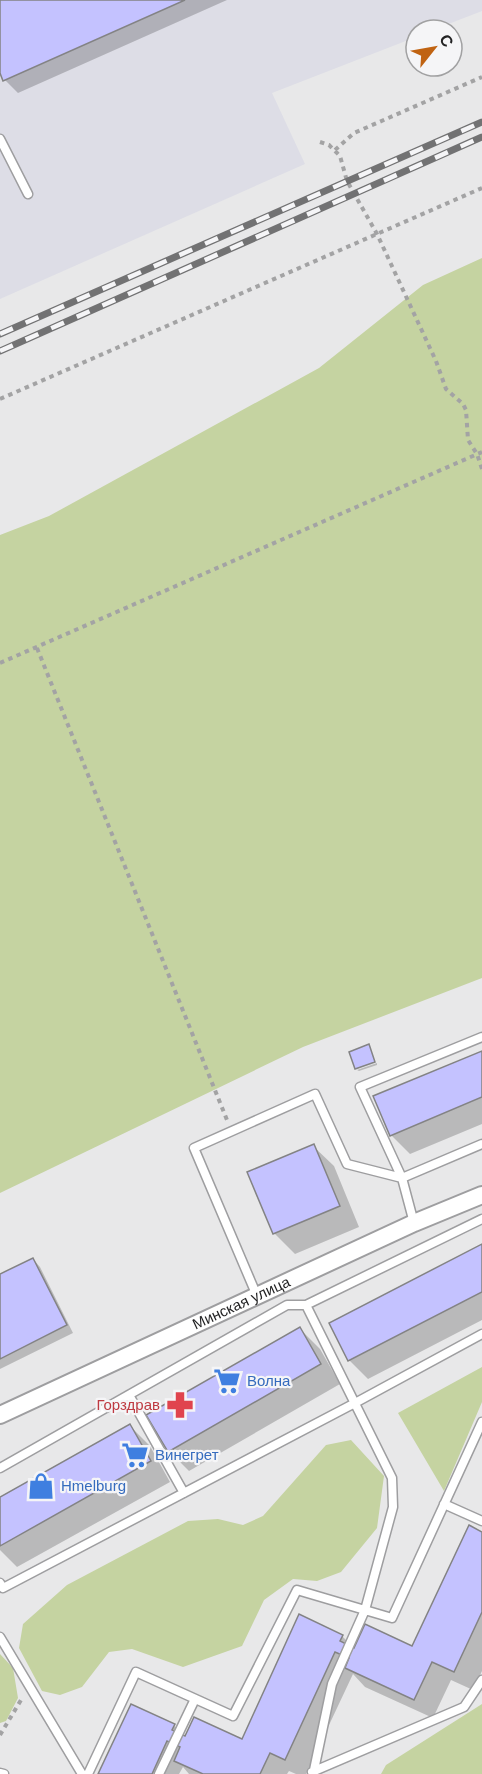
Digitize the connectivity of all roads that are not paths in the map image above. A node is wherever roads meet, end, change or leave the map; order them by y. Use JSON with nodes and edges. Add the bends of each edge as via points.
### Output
{"nodes":[{"id":1,"x":0,"y":139,"type":"edge"},
{"id":2,"x":28,"y":194,"type":"dead end"},
{"id":3,"x":482,"y":1037,"type":"edge"},
{"id":4,"x":482,"y":1144,"type":"edge"},
{"id":5,"x":402,"y":1178,"type":"junction"},
{"id":6,"x":482,"y":1195,"type":"edge"},
{"id":7,"x":482,"y":1219,"type":"edge"},
{"id":8,"x":414,"y":1223,"type":"junction"},
{"id":9,"x":257,"y":1296,"type":"junction"},
{"id":10,"x":306,"y":1305,"type":"junction"},
{"id":11,"x":482,"y":1334,"type":"edge"},
{"id":12,"x":129,"y":1395,"type":"junction"},
{"id":13,"x":355,"y":1403,"type":"junction"},
{"id":14,"x":0,"y":1415,"type":"edge"},
{"id":15,"x":482,"y":1422,"type":"edge"},
{"id":16,"x":0,"y":1468,"type":"edge"},
{"id":17,"x":184,"y":1493,"type":"junction"},
{"id":18,"x":444,"y":1504,"type":"junction"},
{"id":19,"x":482,"y":1521,"type":"edge"},
{"id":20,"x":0,"y":1582,"type":"edge"},
{"id":21,"x":365,"y":1610,"type":"junction"},
{"id":22,"x":0,"y":1637,"type":"edge"},
{"id":23,"x":482,"y":1680,"type":"edge"},
{"id":24,"x":195,"y":1699,"type":"junction"},
{"id":25,"x":312,"y":1772,"type":"edge"},
{"id":26,"x":82,"y":1774,"type":"edge"},
{"id":27,"x":88,"y":1774,"type":"edge"},
{"id":28,"x":159,"y":1774,"type":"edge"}],
"edges":[{"from":1,"to":2,"type":"lane"},
{"from":3,"to":5,"type":"lane","via":[[360,1088]]},
{"from":4,"to":5,"type":"lane"},
{"from":5,"to":8,"type":"lane"},
{"from":5,"to":9,"type":"lane","via":[[347,1164],[315,1094],[194,1148]]},
{"from":6,"to":8,"type":"street","name":"Минская улица"},
{"from":7,"to":10,"type":"lane"},
{"from":8,"to":9,"type":"street","name":"Минская улица"},
{"from":9,"to":14,"type":"street","name":"Минская улица"},
{"from":10,"to":12,"type":"lane","via":[[287,1305]]},
{"from":10,"to":13,"type":"lane"},
{"from":11,"to":13,"type":"lane"},
{"from":12,"to":16,"type":"lane"},
{"from":12,"to":17,"type":"lane"},
{"from":13,"to":17,"type":"lane"},
{"from":13,"to":21,"type":"lane","via":[[392,1478],[393,1507]]},
{"from":15,"to":18,"type":"lane"},
{"from":17,"to":20,"type":"lane","via":[[3,1588]]},
{"from":18,"to":19,"type":"lane"},
{"from":18,"to":21,"type":"lane","via":[[392,1618]]},
{"from":21,"to":24,"type":"lane","via":[[297,1590],[233,1716]]},
{"from":21,"to":25,"type":"lane","via":[[332,1684]]},
{"from":22,"to":26,"type":"lane"},
{"from":23,"to":25,"type":"lane","via":[[464,1707]]},
{"from":24,"to":27,"type":"lane","via":[[136,1672]]},
{"from":24,"to":28,"type":"lane"}]}
